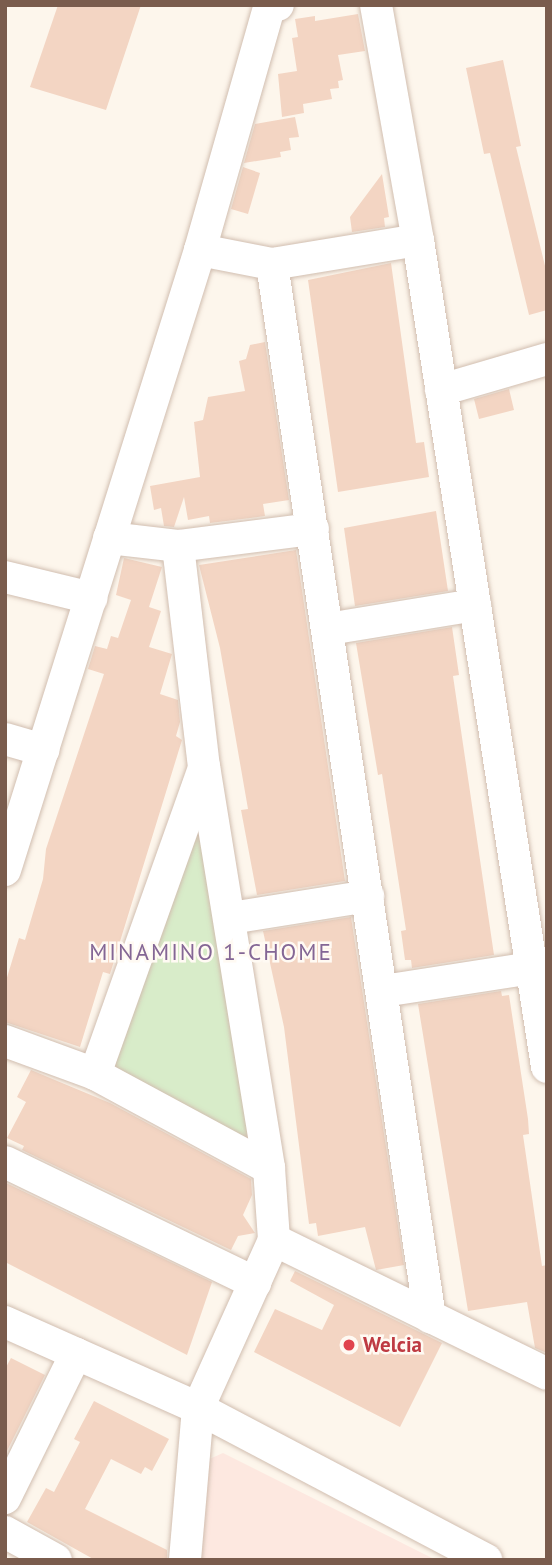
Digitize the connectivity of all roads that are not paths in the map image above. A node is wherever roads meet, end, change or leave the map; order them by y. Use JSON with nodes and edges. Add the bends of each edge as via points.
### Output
{"nodes":[{"id":1,"x":278,"y":5,"type":"edge"},
{"id":2,"x":376,"y":5,"type":"edge"},
{"id":3,"x":418,"y":240,"type":"junction"},
{"id":4,"x":200,"y":250,"type":"junction"},
{"id":5,"x":272,"y":264,"type":"junction"},
{"id":6,"x":547,"y":359,"type":"edge"},
{"id":7,"x":441,"y":390,"type":"junction"},
{"id":8,"x":313,"y":529,"type":"junction"},
{"id":9,"x":109,"y":538,"type":"junction"},
{"id":10,"x":178,"y":546,"type":"junction"},
{"id":11,"x":5,"y":577,"type":"edge"},
{"id":12,"x":91,"y":598,"type":"junction"},
{"id":13,"x":475,"y":605,"type":"junction"},
{"id":14,"x":328,"y":629,"type":"junction"},
{"id":15,"x":5,"y":738,"type":"edge"},
{"id":16,"x":43,"y":750,"type":"junction"},
{"id":17,"x":204,"y":766,"type":"junction"},
{"id":18,"x":5,"y":870,"type":"edge"},
{"id":19,"x":368,"y":896,"type":"junction"},
{"id":20,"x":231,"y":918,"type":"junction"},
{"id":21,"x":531,"y":968,"type":"junction"},
{"id":22,"x":383,"y":991,"type":"junction"},
{"id":23,"x":544,"y":1035,"type":"edge"},
{"id":24,"x":5,"y":1041,"type":"edge"},
{"id":25,"x":547,"y":1067,"type":"edge"},
{"id":26,"x":95,"y":1074,"type":"junction"},
{"id":27,"x":5,"y":1162,"type":"edge"},
{"id":28,"x":269,"y":1168,"type":"junction"},
{"id":29,"x":274,"y":1240,"type":"junction"},
{"id":30,"x":255,"y":1283,"type":"junction"},
{"id":31,"x":430,"y":1317,"type":"junction"},
{"id":32,"x":5,"y":1322,"type":"edge"},
{"id":33,"x":76,"y":1354,"type":"junction"},
{"id":34,"x":547,"y":1374,"type":"edge"},
{"id":35,"x":198,"y":1408,"type":"junction"},
{"id":36,"x":5,"y":1498,"type":"edge"},
{"id":37,"x":5,"y":1532,"type":"edge"},
{"id":38,"x":474,"y":1557,"type":"edge"},
{"id":39,"x":56,"y":1560,"type":"edge"},
{"id":40,"x":185,"y":1560,"type":"edge"}],
"edges":[{"from":1,"to":4,"type":"street","via":[[269,6]]},
{"from":2,"to":3,"type":"street"},
{"from":3,"to":5,"type":"street"},
{"from":3,"to":7,"type":"street"},
{"from":4,"to":5,"type":"street"},
{"from":4,"to":9,"type":"street"},
{"from":5,"to":8,"type":"street"},
{"from":6,"to":7,"type":"street"},
{"from":7,"to":13,"type":"street"},
{"from":8,"to":10,"type":"street"},
{"from":8,"to":14,"type":"street"},
{"from":9,"to":10,"type":"street"},
{"from":9,"to":12,"type":"street"},
{"from":10,"to":17,"type":"street"},
{"from":11,"to":12,"type":"street"},
{"from":12,"to":16,"type":"street"},
{"from":13,"to":14,"type":"street"},
{"from":13,"to":21,"type":"street"},
{"from":14,"to":19,"type":"street"},
{"from":15,"to":16,"type":"street"},
{"from":16,"to":18,"type":"street"},
{"from":17,"to":20,"type":"street"},
{"from":17,"to":26,"type":"street"},
{"from":19,"to":20,"type":"street"},
{"from":19,"to":22,"type":"street"},
{"from":20,"to":28,"type":"street"},
{"from":21,"to":22,"type":"street"},
{"from":21,"to":23,"type":"street"},
{"from":22,"to":31,"type":"street"},
{"from":23,"to":25,"type":"street"},
{"from":24,"to":26,"type":"street"},
{"from":26,"to":28,"type":"street"},
{"from":27,"to":30,"type":"street"},
{"from":28,"to":29,"type":"street"},
{"from":29,"to":30,"type":"street"},
{"from":29,"to":31,"type":"street"},
{"from":30,"to":35,"type":"street"},
{"from":31,"to":34,"type":"street"},
{"from":32,"to":33,"type":"street"},
{"from":33,"to":35,"type":"street"},
{"from":33,"to":36,"type":"street"},
{"from":35,"to":38,"type":"street"},
{"from":35,"to":40,"type":"street"},
{"from":37,"to":39,"type":"street"}]}
